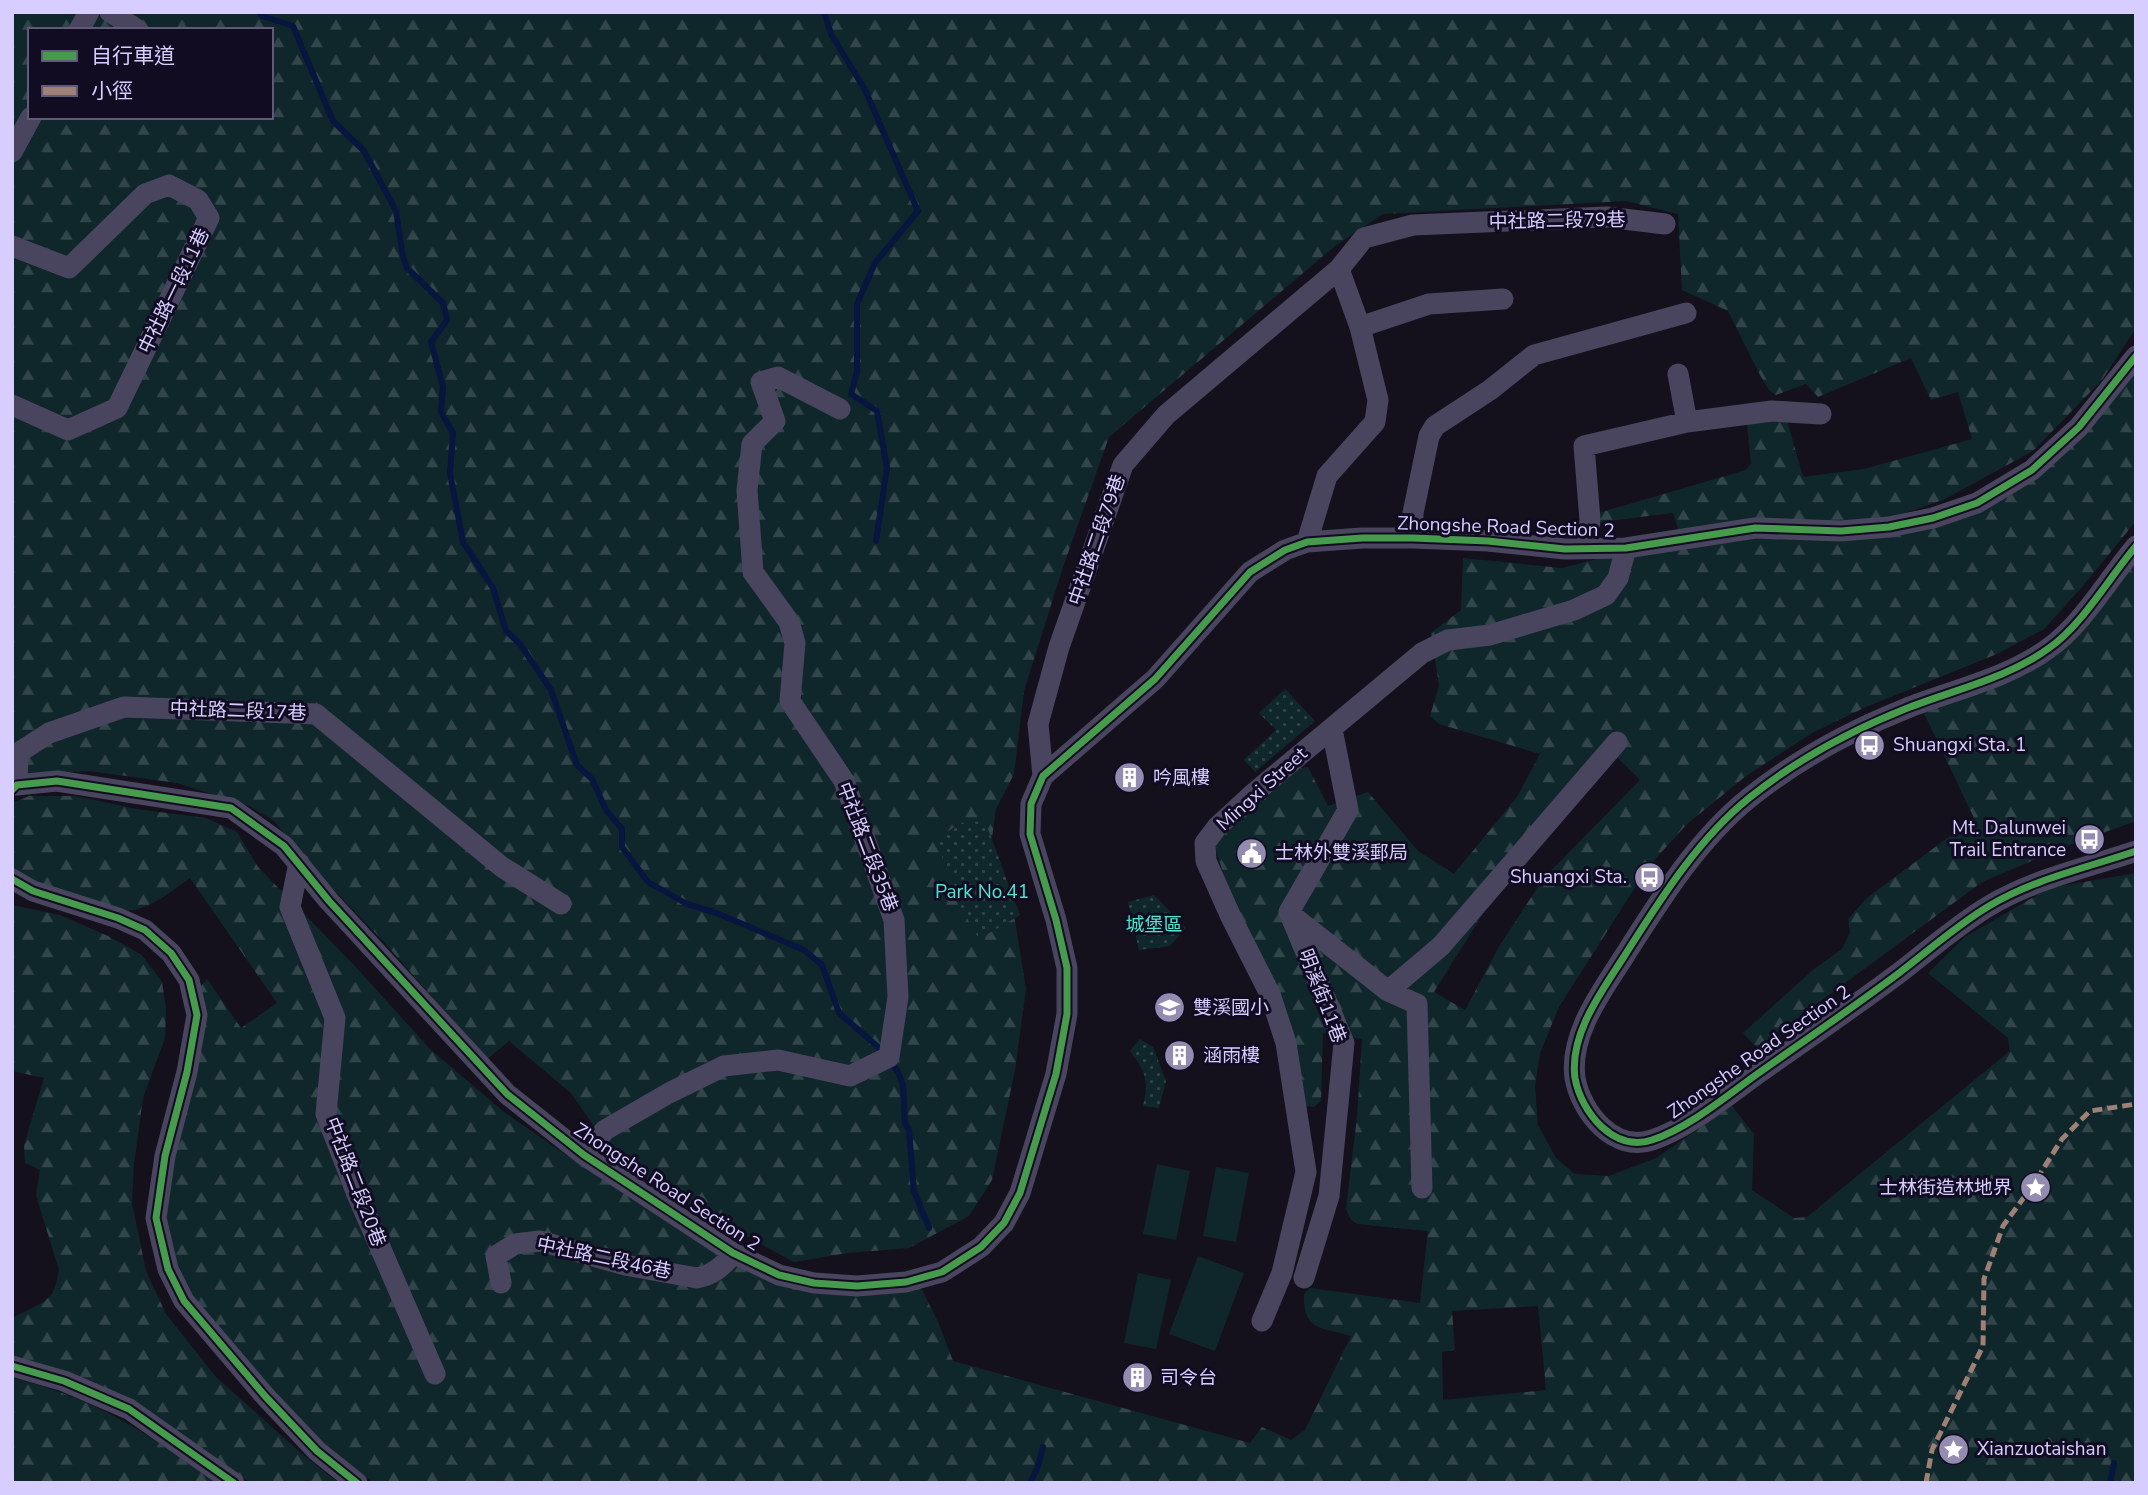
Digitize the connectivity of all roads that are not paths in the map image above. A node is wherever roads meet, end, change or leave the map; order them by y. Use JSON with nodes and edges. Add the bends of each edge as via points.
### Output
{"nodes":[{"id":1,"x":89,"y":12,"type":"edge"},
{"id":2,"x":110,"y":12,"type":"edge"},
{"id":3,"x":80,"y":28,"type":"edge"},
{"id":4,"x":135,"y":28,"type":"edge"},
{"id":5,"x":30,"y":119,"type":"edge"},
{"id":6,"x":12,"y":152,"type":"edge"},
{"id":7,"x":1665,"y":224,"type":"dead end"},
{"id":8,"x":12,"y":246,"type":"edge"},
{"id":9,"x":1339,"y":269,"type":"junction"},
{"id":10,"x":1503,"y":299,"type":"dead end"},
{"id":11,"x":1686,"y":313,"type":"dead end"},
{"id":12,"x":1360,"y":327,"type":"junction"},
{"id":13,"x":2136,"y":356,"type":"edge"},
{"id":14,"x":1678,"y":373,"type":"dead end"},
{"id":15,"x":12,"y":405,"type":"edge"},
{"id":16,"x":839,"y":409,"type":"dead end"},
{"id":17,"x":1821,"y":414,"type":"dead end"},
{"id":18,"x":1687,"y":422,"type":"junction"},
{"id":19,"x":1412,"y":538,"type":"junction"},
{"id":20,"x":1307,"y":542,"type":"junction"},
{"id":21,"x":2136,"y":546,"type":"edge"},
{"id":22,"x":1626,"y":548,"type":"junction"},
{"id":23,"x":1587,"y":549,"type":"junction"},
{"id":24,"x":1332,"y":729,"type":"junction"},
{"id":25,"x":1617,"y":742,"type":"dead end"},
{"id":26,"x":1042,"y":776,"type":"junction"},
{"id":27,"x":15,"y":788,"type":"edge"},
{"id":28,"x":2136,"y":851,"type":"edge"},
{"id":29,"x":299,"y":863,"type":"junction"},
{"id":30,"x":12,"y":879,"type":"edge"},
{"id":31,"x":561,"y":904,"type":"dead end"},
{"id":32,"x":1289,"y":912,"type":"junction"},
{"id":33,"x":1388,"y":991,"type":"junction"},
{"id":34,"x":584,"y":1155,"type":"junction"},
{"id":35,"x":1422,"y":1188,"type":"dead end"},
{"id":36,"x":733,"y":1253,"type":"junction"},
{"id":37,"x":1304,"y":1278,"type":"dead end"},
{"id":38,"x":501,"y":1283,"type":"dead end"},
{"id":39,"x":1262,"y":1321,"type":"dead end"},
{"id":40,"x":13,"y":1366,"type":"edge"},
{"id":41,"x":435,"y":1374,"type":"dead end"},
{"id":42,"x":234,"y":1483,"type":"edge"},
{"id":43,"x":357,"y":1483,"type":"edge"}],
"edges":[{"from":1,"to":3,"type":"street"},
{"from":2,"to":4,"type":"street"},
{"from":5,"to":6,"type":"street"},
{"from":7,"to":9,"type":"street","name":"中社路二段79巷","via":[[1607,216],[1413,225],[1364,238]]},
{"from":8,"to":15,"type":"street","name":"中社路一段11巷","via":[[69,268],[145,194],[169,185],[198,200],[209,218],[117,408],[68,430]]},
{"from":9,"to":12,"type":"street"},
{"from":9,"to":26,"type":"street","name":"中社路二段79巷","via":[[1166,415],[1122,465],[1059,647],[1038,724]]},
{"from":10,"to":12,"type":"street","via":[[1429,304]]},
{"from":11,"to":19,"type":"street","via":[[1534,355],[1435,426],[1413,513]]},
{"from":12,"to":20,"type":"street","via":[[1378,400],[1375,422],[1327,476]]},
{"from":13,"to":22,"type":"street","name":"Zhongshe Road Section 2","via":[[2079,427],[2032,470],[1977,503],[1889,527],[1841,531],[1755,528]]},
{"from":14,"to":18,"type":"street"},
{"from":16,"to":34,"type":"street","name":"中社路二段35巷","via":[[778,377],[761,382],[775,421],[752,444],[747,490],[753,572],[789,622],[795,643],[790,701],[844,781],[894,920],[898,997],[889,1057],[850,1076],[778,1060],[724,1066],[605,1130]]},
{"from":17,"to":18,"type":"street","via":[[1772,411]]},
{"from":18,"to":23,"type":"street","via":[[1584,446],[1590,520]]},
{"from":19,"to":20,"type":"street","name":"Zhongshe Road Section 2"},
{"from":19,"to":23,"type":"street","name":"Zhongshe Road Section 2"},
{"from":20,"to":26,"type":"street","name":"Zhongshe Road Section 2","via":[[1250,572],[1156,679]]},
{"from":21,"to":28,"type":"street","name":"Zhongshe Road Section 2","via":[[2074,626],[2049,648],[2017,667],[1906,709],[1832,744],[1747,799],[1700,847],[1591,1008],[1574,1070],[1577,1090],[1587,1111],[1607,1132],[1640,1144],[1662,1137],[1989,906],[2039,881]]},
{"from":22,"to":23,"type":"street","name":"Zhongshe Road Section 2"},
{"from":22,"to":24,"type":"street","name":"Mingxi Street","via":[[1618,578],[1606,595],[1536,622],[1490,635],[1448,640],[1422,653]]},
{"from":24,"to":32,"type":"street","via":[[1348,810]]},
{"from":24,"to":39,"type":"street","name":"Mingxi Street","via":[[1254,793],[1205,843],[1206,861],[1270,995],[1286,1043],[1306,1172],[1282,1273]]},
{"from":25,"to":33,"type":"street","via":[[1441,946]]},
{"from":26,"to":36,"type":"street","name":"Zhongshe Road Section 2","via":[[1031,804],[1030,834],[1067,968],[1067,1014],[1056,1074],[1020,1193],[1004,1223],[981,1247],[951,1267],[906,1282],[814,1283],[779,1275]]},
{"from":27,"to":29,"type":"street","name":"Zhongshe Road Section 2","via":[[57,781],[231,808],[284,846]]},
{"from":27,"to":31,"type":"street","name":"中社路二段17巷","via":[[18,753],[49,733],[124,707],[316,714],[502,867]]},
{"from":29,"to":34,"type":"street","name":"Zhongshe Road Section 2","via":[[507,1094]]},
{"from":29,"to":41,"type":"street","name":"中社路二段20巷","via":[[290,907],[335,1018],[326,1114]]},
{"from":30,"to":43,"type":"street","via":[[33,891],[145,930],[171,953],[189,980],[197,1015],[156,1218],[168,1269],[184,1301],[265,1396],[317,1451]]},
{"from":32,"to":33,"type":"street"},
{"from":32,"to":37,"type":"street","name":"明溪街11巷","via":[[1344,1043],[1329,1196]]},
{"from":33,"to":35,"type":"street","via":[[1417,1004]]},
{"from":34,"to":36,"type":"street","name":"Zhongshe Road Section 2"},
{"from":36,"to":38,"type":"street","name":"中社路二段46巷","via":[[724,1266],[697,1278],[625,1265],[540,1241],[515,1244],[496,1256]]},
{"from":40,"to":42,"type":"street","via":[[64,1381],[129,1409]]}]}
